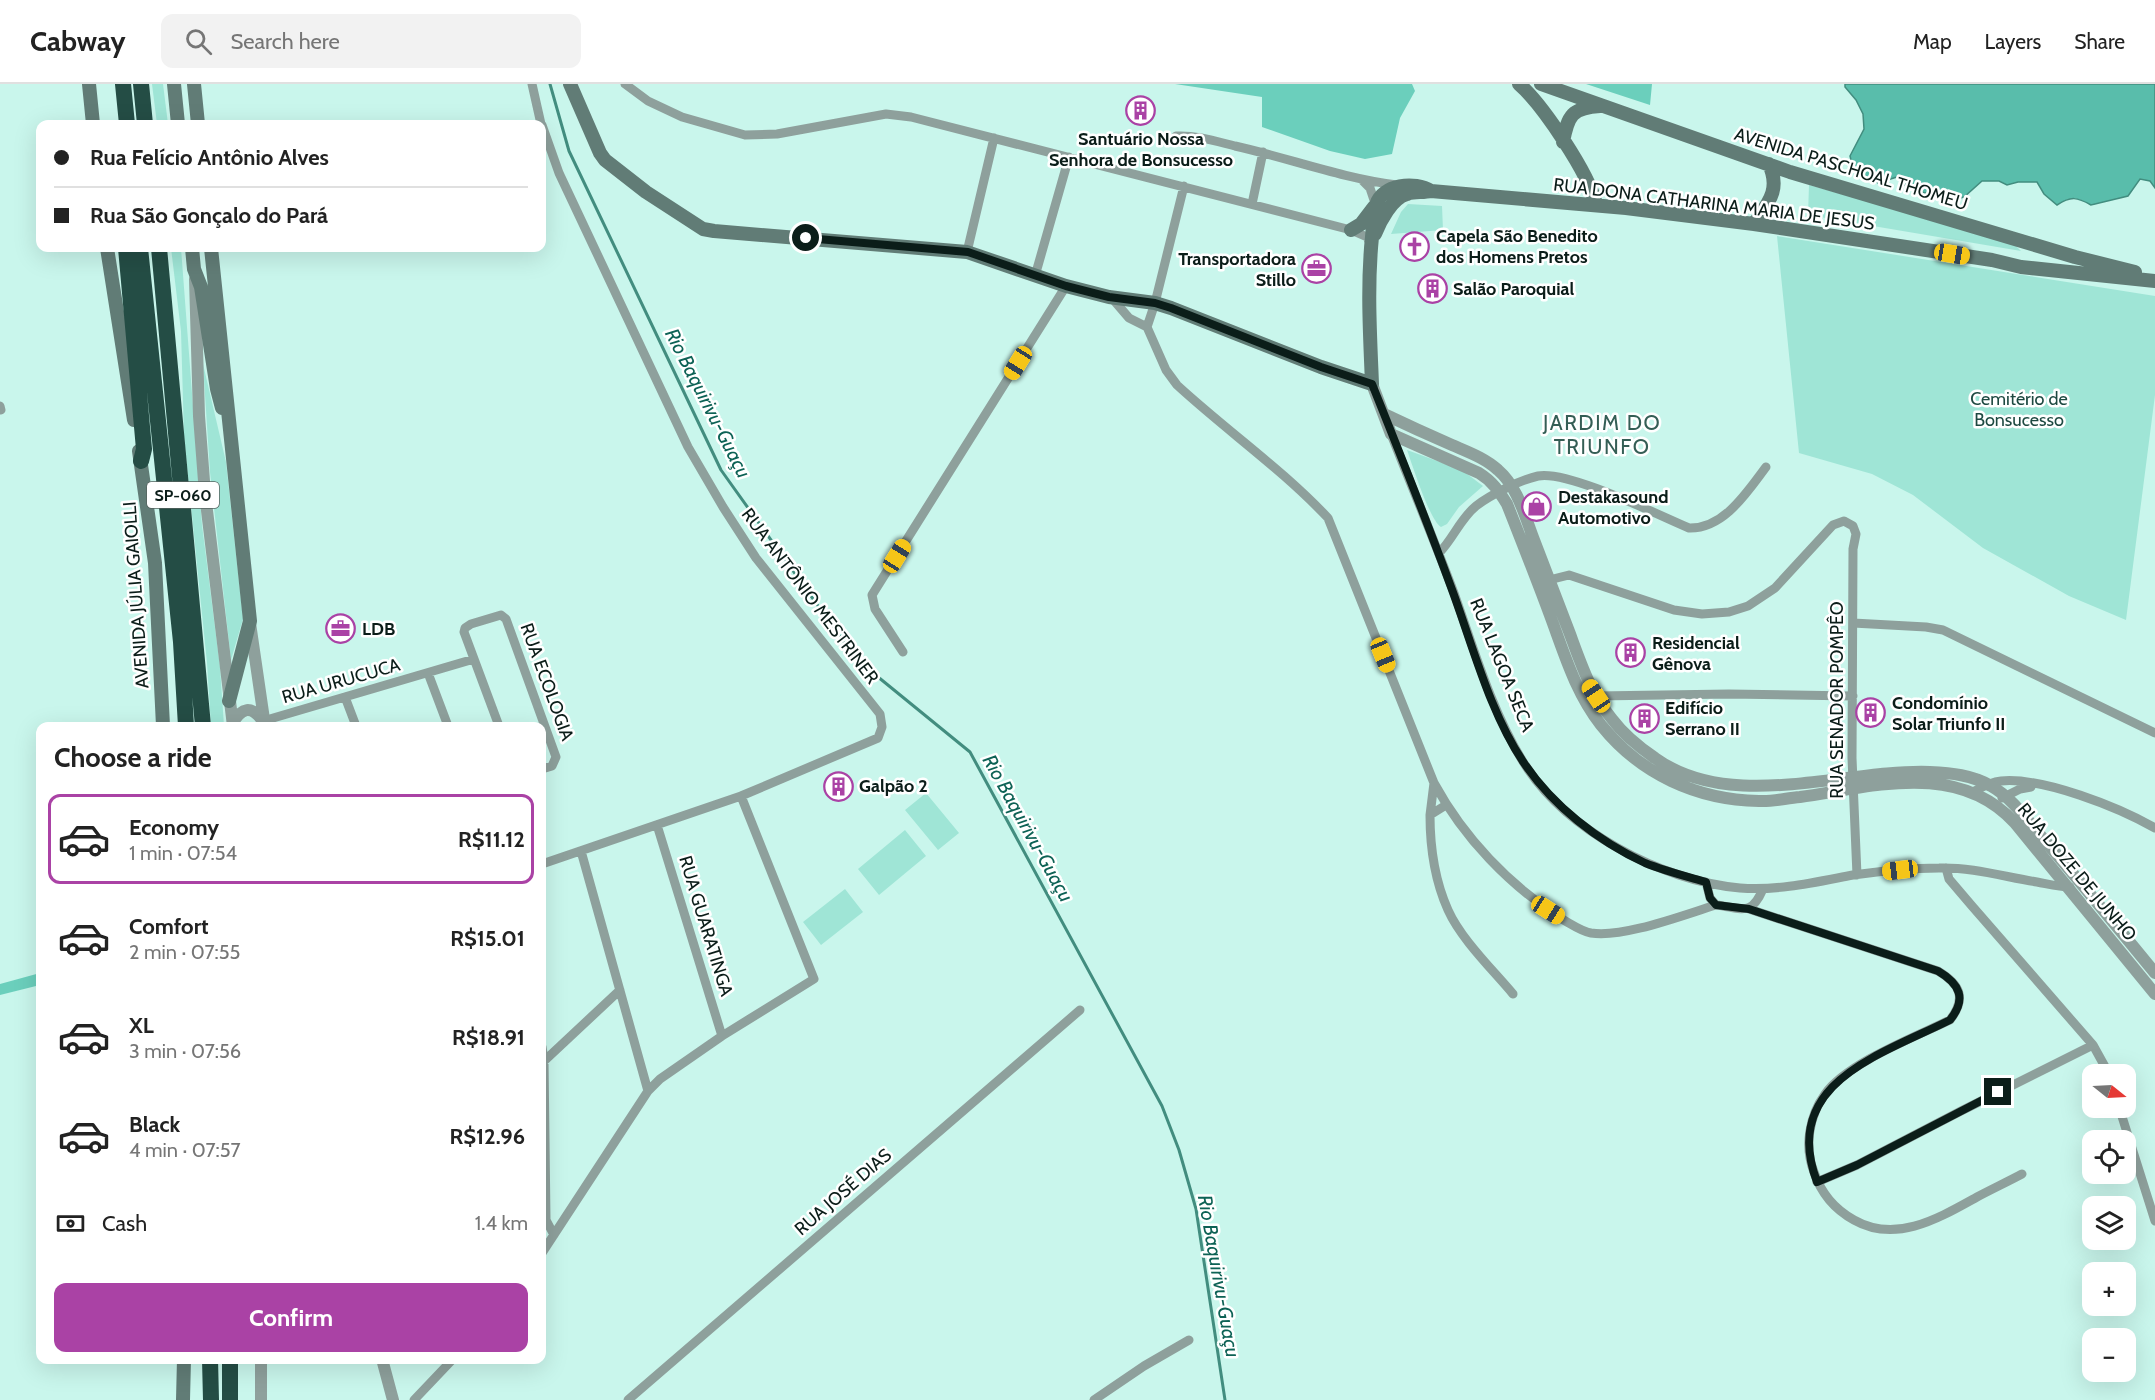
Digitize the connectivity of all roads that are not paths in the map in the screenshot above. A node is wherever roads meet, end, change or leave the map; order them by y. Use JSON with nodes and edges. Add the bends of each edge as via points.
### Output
{"nodes":[{"id":1,"x":89,"y":84,"type":"edge"},
{"id":2,"x":123,"y":84,"type":"edge"},
{"id":3,"x":141,"y":84,"type":"edge"},
{"id":4,"x":174,"y":84,"type":"edge"},
{"id":5,"x":194,"y":84,"type":"edge"},
{"id":6,"x":531,"y":84,"type":"edge"},
{"id":7,"x":570,"y":84,"type":"edge"},
{"id":8,"x":625,"y":84,"type":"edge"},
{"id":9,"x":1519,"y":84,"type":"edge"},
{"id":10,"x":1541,"y":84,"type":"edge"},
{"id":11,"x":1603,"y":106,"type":"junction"},
{"id":12,"x":93,"y":120,"type":"edge"},
{"id":13,"x":125,"y":120,"type":"edge"},
{"id":14,"x":145,"y":120,"type":"edge"},
{"id":15,"x":178,"y":120,"type":"edge"},
{"id":16,"x":198,"y":120,"type":"edge"},
{"id":17,"x":540,"y":120,"type":"edge"},
{"id":18,"x":1176,"y":136,"type":"dead end"},
{"id":19,"x":546,"y":138,"type":"edge"},
{"id":20,"x":994,"y":138,"type":"junction"},
{"id":21,"x":1563,"y":142,"type":"junction"},
{"id":22,"x":1263,"y":152,"type":"junction"},
{"id":23,"x":1069,"y":157,"type":"junction"},
{"id":24,"x":1769,"y":164,"type":"junction"},
{"id":25,"x":1363,"y":181,"type":"junction"},
{"id":26,"x":1402,"y":185,"type":"junction"},
{"id":27,"x":1184,"y":186,"type":"junction"},
{"id":28,"x":1431,"y":191,"type":"junction"},
{"id":29,"x":1252,"y":204,"type":"junction"},
{"id":30,"x":1596,"y":204,"type":"junction"},
{"id":31,"x":1376,"y":206,"type":"junction"},
{"id":32,"x":1754,"y":224,"type":"junction"},
{"id":33,"x":1351,"y":230,"type":"junction"},
{"id":34,"x":1371,"y":244,"type":"junction"},
{"id":35,"x":108,"y":252,"type":"edge"},
{"id":36,"x":126,"y":252,"type":"edge"},
{"id":37,"x":140,"y":252,"type":"edge"},
{"id":38,"x":159,"y":252,"type":"edge"},
{"id":39,"x":192,"y":252,"type":"edge"},
{"id":40,"x":211,"y":252,"type":"edge"},
{"id":41,"x":968,"y":252,"type":"junction"},
{"id":42,"x":1992,"y":260,"type":"junction"},
{"id":43,"x":2105,"y":264,"type":"junction"},
{"id":44,"x":194,"y":269,"type":"junction"},
{"id":45,"x":1035,"y":276,"type":"junction"},
{"id":46,"x":2155,"y":276,"type":"edge"},
{"id":47,"x":2155,"y":281,"type":"edge"},
{"id":48,"x":1066,"y":286,"type":"junction"},
{"id":49,"x":1111,"y":297,"type":"junction"},
{"id":50,"x":1155,"y":303,"type":"junction"},
{"id":51,"x":1147,"y":327,"type":"junction"},
{"id":52,"x":1372,"y":384,"type":"junction"},
{"id":53,"x":1384,"y":414,"type":"junction"},
{"id":54,"x":228,"y":427,"type":"junction"},
{"id":55,"x":1391,"y":434,"type":"junction"},
{"id":56,"x":141,"y":461,"type":"junction"},
{"id":57,"x":1766,"y":467,"type":"dead end"},
{"id":58,"x":1505,"y":489,"type":"junction"},
{"id":59,"x":1439,"y":553,"type":"junction"},
{"id":60,"x":1549,"y":580,"type":"junction"},
{"id":61,"x":250,"y":621,"type":"junction"},
{"id":62,"x":1853,"y":623,"type":"junction"},
{"id":63,"x":903,"y":652,"type":"dead end"},
{"id":64,"x":474,"y":659,"type":"junction"},
{"id":65,"x":428,"y":673,"type":"junction"},
{"id":66,"x":1852,"y":696,"type":"junction"},
{"id":67,"x":345,"y":697,"type":"junction"},
{"id":68,"x":1591,"y":699,"type":"junction"},
{"id":69,"x":229,"y":701,"type":"junction"},
{"id":70,"x":164,"y":722,"type":"edge"},
{"id":71,"x":186,"y":722,"type":"edge"},
{"id":72,"x":203,"y":722,"type":"edge"},
{"id":73,"x":232,"y":722,"type":"edge"},
{"id":74,"x":234,"y":722,"type":"edge"},
{"id":75,"x":263,"y":722,"type":"edge"},
{"id":76,"x":264,"y":722,"type":"edge"},
{"id":77,"x":270,"y":722,"type":"edge"},
{"id":78,"x":354,"y":722,"type":"edge"},
{"id":79,"x":446,"y":722,"type":"edge"},
{"id":80,"x":498,"y":722,"type":"edge"},
{"id":81,"x":543,"y":722,"type":"edge"},
{"id":82,"x":546,"y":730,"type":"edge"},
{"id":83,"x":2155,"y":733,"type":"edge"},
{"id":84,"x":546,"y":768,"type":"edge"},
{"id":85,"x":1852,"y":776,"type":"junction"},
{"id":86,"x":1434,"y":783,"type":"junction"},
{"id":87,"x":1988,"y":784,"type":"junction"},
{"id":88,"x":2039,"y":785,"type":"junction"},
{"id":89,"x":1853,"y":789,"type":"junction"},
{"id":90,"x":1971,"y":793,"type":"junction"},
{"id":91,"x":741,"y":796,"type":"junction"},
{"id":92,"x":2004,"y":796,"type":"junction"},
{"id":93,"x":1991,"y":804,"type":"junction"},
{"id":94,"x":1446,"y":805,"type":"junction"},
{"id":95,"x":1430,"y":815,"type":"junction"},
{"id":96,"x":657,"y":825,"type":"junction"},
{"id":97,"x":2155,"y":828,"type":"edge"},
{"id":98,"x":581,"y":851,"type":"junction"},
{"id":99,"x":546,"y":863,"type":"edge"},
{"id":100,"x":1946,"y":868,"type":"junction"},
{"id":101,"x":1857,"y":875,"type":"junction"},
{"id":102,"x":1706,"y":882,"type":"junction"},
{"id":103,"x":2074,"y":884,"type":"junction"},
{"id":104,"x":1763,"y":889,"type":"junction"},
{"id":105,"x":1716,"y":905,"type":"junction"},
{"id":106,"x":1749,"y":909,"type":"junction"},
{"id":107,"x":2155,"y":973,"type":"edge"},
{"id":108,"x":620,"y":990,"type":"junction"},
{"id":109,"x":1513,"y":994,"type":"dead end"},
{"id":110,"x":2155,"y":994,"type":"edge"},
{"id":111,"x":1080,"y":1010,"type":"dead end"},
{"id":112,"x":722,"y":1036,"type":"junction"},
{"id":113,"x":2093,"y":1045,"type":"junction"},
{"id":114,"x":546,"y":1059,"type":"edge"},
{"id":115,"x":2103,"y":1064,"type":"edge"},
{"id":116,"x":648,"y":1091,"type":"junction"},
{"id":117,"x":2122,"y":1118,"type":"edge"},
{"id":118,"x":2022,"y":1174,"type":"dead end"},
{"id":119,"x":1817,"y":1182,"type":"junction"},
{"id":120,"x":546,"y":1220,"type":"edge"},
{"id":121,"x":2155,"y":1221,"type":"edge"},
{"id":122,"x":554,"y":1235,"type":"junction"},
{"id":123,"x":546,"y":1247,"type":"edge"},
{"id":124,"x":1189,"y":1340,"type":"dead end"},
{"id":125,"x":184,"y":1364,"type":"edge"},
{"id":126,"x":230,"y":1364,"type":"edge"},
{"id":127,"x":261,"y":1364,"type":"edge"},
{"id":128,"x":383,"y":1364,"type":"edge"},
{"id":129,"x":448,"y":1364,"type":"edge"},
{"id":130,"x":211,"y":1367,"type":"edge"},
{"id":131,"x":183,"y":1400,"type":"edge"},
{"id":132,"x":200,"y":1400,"type":"edge"},
{"id":133,"x":211,"y":1400,"type":"edge"},
{"id":134,"x":230,"y":1400,"type":"edge"},
{"id":135,"x":261,"y":1400,"type":"edge"},
{"id":136,"x":393,"y":1400,"type":"edge"},
{"id":137,"x":414,"y":1400,"type":"edge"},
{"id":138,"x":628,"y":1400,"type":"edge"},
{"id":139,"x":1094,"y":1400,"type":"edge"}],
"edges":[{"from":1,"to":12,"type":"main road"},
{"from":2,"to":13,"type":"highway"},
{"from":3,"to":14,"type":"highway"},
{"from":4,"to":15,"type":"main road"},
{"from":5,"to":16,"type":"main road"},
{"from":6,"to":17,"type":"street","name":"RUA ANTÔNIO MESTRINER"},
{"from":7,"to":41,"type":"main road","via":[[605,160],[703,229]]},
{"from":8,"to":20,"type":"street","via":[[648,102],[682,117],[745,135],[777,134],[886,114]]},
{"from":9,"to":21,"type":"main road","via":[[1533,96]]},
{"from":10,"to":11,"type":"main road","name":"AVENIDA PASCHOAL THOMEU"},
{"from":11,"to":21,"type":"main road","via":[[1575,111],[1567,122]]},
{"from":11,"to":24,"type":"main road","name":"AVENIDA PASCHOAL THOMEU"},
{"from":18,"to":22,"type":"street","name":"RUA DONA CATHARINA MARIA DE JESUS","via":[[1189,135]]},
{"from":19,"to":91,"type":"street","name":"RUA ANTÔNIO MESTRINER","via":[[688,447],[756,558],[880,714],[882,728],[878,738]]},
{"from":20,"to":23,"type":"street"},
{"from":20,"to":41,"type":"street"},
{"from":21,"to":30,"type":"main road","via":[[1592,189]]},
{"from":22,"to":25,"type":"street","name":"RUA DONA CATHARINA MARIA DE JESUS"},
{"from":22,"to":29,"type":"street"},
{"from":23,"to":27,"type":"street"},
{"from":23,"to":45,"type":"street"},
{"from":24,"to":32,"type":"main road","via":[[1775,177],[1773,192]]},
{"from":24,"to":43,"type":"main road","name":"AVENIDA PASCHOAL THOMEU"},
{"from":25,"to":26,"type":"street","name":"RUA DONA CATHARINA MARIA DE JESUS"},
{"from":25,"to":31,"type":"street"},
{"from":26,"to":28,"type":"main road","name":"RUA DONA CATHARINA MARIA DE JESUS"},
{"from":26,"to":31,"type":"main road","via":[[1385,192]]},
{"from":27,"to":29,"type":"street"},
{"from":27,"to":50,"type":"street"},
{"from":28,"to":30,"type":"main road","name":"RUA DONA CATHARINA MARIA DE JESUS"},
{"from":28,"to":34,"type":"main road","name":"RUA DONA CATHARINA MARIA DE JESUS","via":[[1407,194],[1396,200]]},
{"from":29,"to":33,"type":"street"},
{"from":30,"to":32,"type":"main road","name":"RUA DONA CATHARINA MARIA DE JESUS"},
{"from":31,"to":33,"type":"main road"},
{"from":31,"to":34,"type":"main road"},
{"from":32,"to":42,"type":"main road","name":"RUA DONA CATHARINA MARIA DE JESUS"},
{"from":33,"to":34,"type":"street"},
{"from":34,"to":52,"type":"main road","name":"RUA LAGOA SECA","via":[[1368,298]]},
{"from":35,"to":56,"type":"main road","name":"AVENIDA JÚLIA GAIOLLI"},
{"from":36,"to":56,"type":"highway","via":[[144,449]]},
{"from":37,"to":71,"type":"highway","number":"SP-060"},
{"from":38,"to":72,"type":"highway","number":"SP-060"},
{"from":39,"to":44,"type":"main road"},
{"from":40,"to":54,"type":"main road","via":[[229,405]]},
{"from":41,"to":45,"type":"main road"},
{"from":42,"to":43,"type":"main road"},
{"from":42,"to":47,"type":"main road","via":[[2021,267]]},
{"from":43,"to":46,"type":"main road","name":"AVENIDA PASCHOAL THOMEU"},
{"from":44,"to":54,"type":"main road","via":[[201,287],[217,389]]},
{"from":44,"to":69,"type":"street","via":[[204,483]]},
{"from":45,"to":48,"type":"main road"},
{"from":48,"to":49,"type":"main road"},
{"from":48,"to":63,"type":"street","via":[[872,595],[875,609]]},
{"from":49,"to":50,"type":"main road"},
{"from":49,"to":51,"type":"street","via":[[1129,318]]},
{"from":50,"to":51,"type":"street"},
{"from":50,"to":52,"type":"main road"},
{"from":51,"to":86,"type":"street","via":[[1177,385],[1270,462],[1328,518]]},
{"from":52,"to":53,"type":"street","name":"RUA LAGOA SECA"},
{"from":53,"to":55,"type":"street","name":"RUA LAGOA SECA"},
{"from":53,"to":58,"type":"street","via":[[1487,461],[1501,472]]},
{"from":54,"to":61,"type":"main road"},
{"from":55,"to":58,"type":"street","via":[[1472,469]]},
{"from":55,"to":59,"type":"street","name":"RUA LAGOA SECA"},
{"from":56,"to":70,"type":"main road","name":"AVENIDA JÚLIA GAIOLLI","via":[[155,563]]},
{"from":57,"to":58,"type":"street","via":[[1735,505],[1719,519],[1699,528],[1689,528],[1569,479],[1538,476]]},
{"from":58,"to":59,"type":"street","via":[[1467,514]]},
{"from":58,"to":60,"type":"street","via":[[1519,500]]},
{"from":58,"to":68,"type":"street","via":[[1507,504],[1578,690]]},
{"from":59,"to":102,"type":"street","name":"RUA LAGOA SECA","via":[[1495,706],[1523,762],[1541,785],[1557,804],[1611,844],[1672,873]]},
{"from":60,"to":62,"type":"street","name":"RUA SENADOR POMPÊO","via":[[1569,575],[1674,610],[1730,612],[1748,606],[1775,588],[1833,525],[1844,521],[1853,526],[1856,534]]},
{"from":60,"to":68,"type":"street"},
{"from":61,"to":69,"type":"main road"},
{"from":61,"to":76,"type":"street"},
{"from":62,"to":66,"type":"street","name":"RUA SENADOR POMPÊO"},
{"from":62,"to":83,"type":"street","via":[[1943,630]]},
{"from":64,"to":65,"type":"street","name":"RUA URUCUCA"},
{"from":64,"to":80,"type":"street"},
{"from":64,"to":81,"type":"street","name":"RUA ECOLOGIA","via":[[465,628],[504,615]]},
{"from":65,"to":67,"type":"street","name":"RUA URUCUCA"},
{"from":65,"to":79,"type":"street"},
{"from":66,"to":68,"type":"street","via":[[1729,694]]},
{"from":66,"to":85,"type":"street","name":"RUA SENADOR POMPÊO"},
{"from":67,"to":77,"type":"street","name":"RUA URUCUCA"},
{"from":67,"to":78,"type":"street"},
{"from":68,"to":85,"type":"street","name":"RUA DOZE DE JUNHO","via":[[1630,740],[1668,766],[1699,778],[1761,787]]},
{"from":68,"to":89,"type":"street","name":"RUA DOZE DE JUNHO","via":[[1601,725],[1624,748],[1652,772],[1684,787],[1725,798],[1759,801]]},
{"from":69,"to":73,"type":"street"},
{"from":74,"to":75,"type":"street","via":[[238,714],[250,710]]},
{"from":82,"to":84,"type":"street","name":"RUA ECOLOGIA","via":[[556,757],[556,762]]},
{"from":85,"to":87,"type":"street","name":"RUA DOZE DE JUNHO","via":[[1948,773]]},
{"from":85,"to":89,"type":"street","name":"RUA SENADOR POMPÊO"},
{"from":86,"to":94,"type":"street"},
{"from":86,"to":95,"type":"street"},
{"from":87,"to":88,"type":"street","via":[[2006,781]]},
{"from":87,"to":90,"type":"street"},
{"from":87,"to":92,"type":"street","name":"RUA DOZE DE JUNHO"},
{"from":88,"to":92,"type":"street"},
{"from":88,"to":97,"type":"street","via":[[2114,807]]},
{"from":89,"to":90,"type":"street","name":"RUA DOZE DE JUNHO","via":[[1923,782]]},
{"from":89,"to":101,"type":"street","name":"RUA SENADOR POMPÊO"},
{"from":90,"to":93,"type":"street","name":"RUA DOZE DE JUNHO"},
{"from":91,"to":96,"type":"street"},
{"from":91,"to":112,"type":"street","via":[[814,979]]},
{"from":92,"to":93,"type":"street"},
{"from":92,"to":103,"type":"street","name":"RUA DOZE DE JUNHO"},
{"from":93,"to":103,"type":"street","name":"RUA DOZE DE JUNHO","via":[[2008,816]]},
{"from":94,"to":95,"type":"street"},
{"from":94,"to":105,"type":"street","via":[[1492,861],[1524,892],[1589,933],[1640,927]]},
{"from":95,"to":109,"type":"street","via":[[1431,841],[1448,910]]},
{"from":96,"to":98,"type":"street"},
{"from":96,"to":112,"type":"street","name":"RUA GUARATINGA"},
{"from":98,"to":99,"type":"street"},
{"from":98,"to":108,"type":"street"},
{"from":100,"to":101,"type":"street","name":"RUA LAGOA SECA"},
{"from":100,"to":103,"type":"street","name":"RUA LAGOA SECA"},
{"from":100,"to":113,"type":"street","via":[[1972,906]]},
{"from":101,"to":104,"type":"street","name":"RUA LAGOA SECA"},
{"from":102,"to":104,"type":"street","name":"RUA LAGOA SECA"},
{"from":102,"to":105,"type":"street"},
{"from":103,"to":107,"type":"street","name":"RUA DOZE DE JUNHO"},
{"from":103,"to":110,"type":"street","name":"RUA DOZE DE JUNHO"},
{"from":104,"to":106,"type":"street"},
{"from":105,"to":106,"type":"street"},
{"from":106,"to":119,"type":"street","via":[[1938,971],[1958,988],[1961,1000],[1950,1020],[1863,1063],[1842,1076],[1825,1094],[1811,1120],[1809,1142]]},
{"from":108,"to":114,"type":"street"},
{"from":108,"to":116,"type":"street"},
{"from":111,"to":138,"type":"street","name":"RUA JOSÉ DIAS"},
{"from":112,"to":116,"type":"street"},
{"from":113,"to":115,"type":"street"},
{"from":113,"to":119,"type":"street"},
{"from":116,"to":122,"type":"street"},
{"from":117,"to":121,"type":"street"},
{"from":118,"to":119,"type":"street","via":[[1938,1218],[1907,1229],[1884,1231],[1842,1214]]},
{"from":120,"to":122,"type":"street"},
{"from":122,"to":123,"type":"street"},
{"from":124,"to":139,"type":"street"},
{"from":125,"to":131,"type":"main road"},
{"from":126,"to":134,"type":"highway"},
{"from":127,"to":135,"type":"street"},
{"from":128,"to":136,"type":"street"},
{"from":129,"to":137,"type":"street"},
{"from":130,"to":132,"type":"highway"},
{"from":130,"to":133,"type":"highway"}]}
